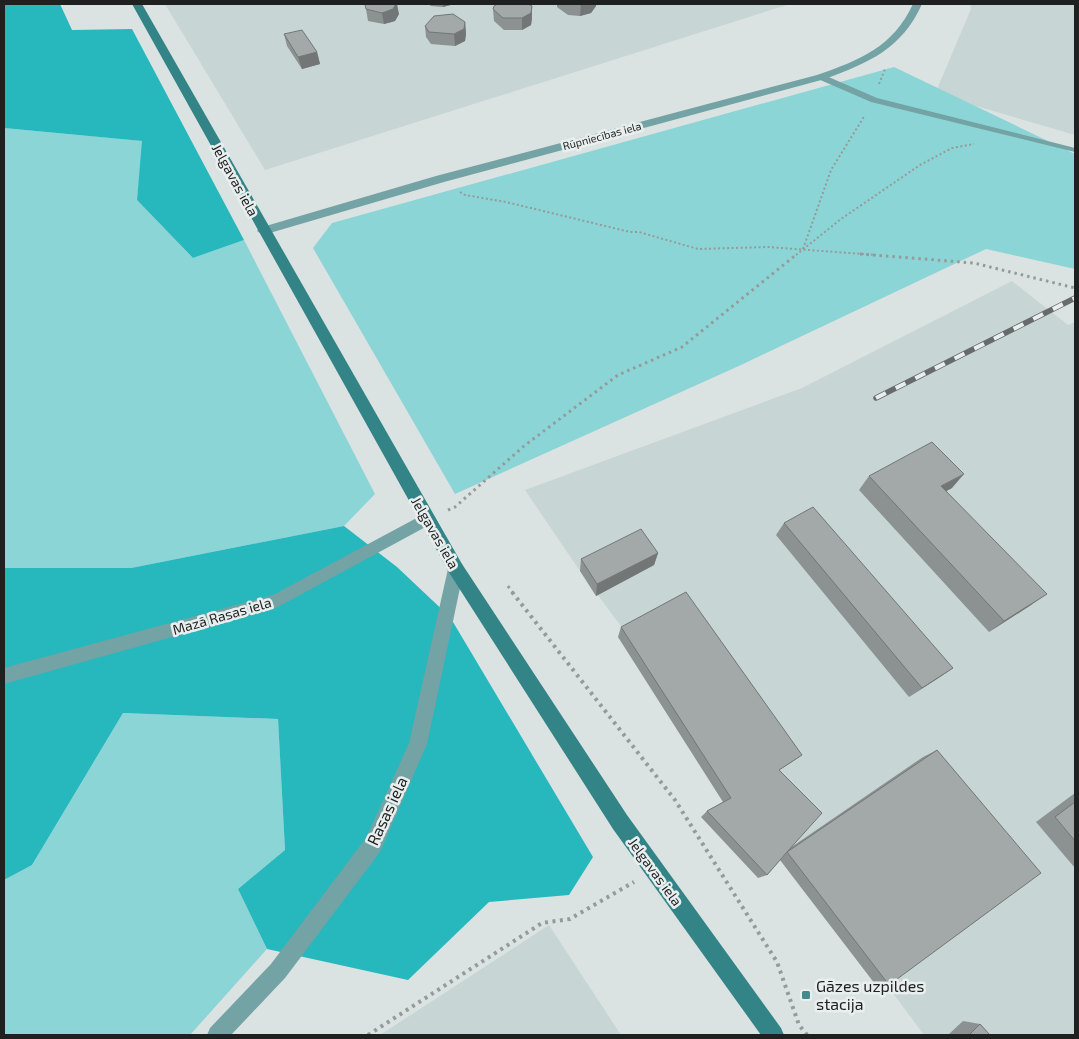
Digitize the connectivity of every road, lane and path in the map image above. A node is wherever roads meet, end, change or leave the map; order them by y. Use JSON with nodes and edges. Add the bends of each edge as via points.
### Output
{"nodes":[{"id":1,"x":137,"y":4,"type":"edge"},
{"id":2,"x":917,"y":4,"type":"edge"},
{"id":3,"x":873,"y":56,"type":"junction"},
{"id":4,"x":821,"y":77,"type":"junction"},
{"id":5,"x":874,"y":100,"type":"junction"},
{"id":6,"x":975,"y":143,"type":"dead end"},
{"id":7,"x":1075,"y":150,"type":"edge"},
{"id":8,"x":440,"y":179,"type":"junction"},
{"id":9,"x":263,"y":231,"type":"junction"},
{"id":10,"x":802,"y":249,"type":"junction"},
{"id":11,"x":1075,"y":288,"type":"edge"},
{"id":12,"x":426,"y":519,"type":"junction"},
{"id":13,"x":456,"y":569,"type":"junction"},
{"id":14,"x":508,"y":586,"type":"dead end"},
{"id":15,"x":4,"y":676,"type":"edge"},
{"id":16,"x":654,"y":870,"type":"junction"},
{"id":17,"x":217,"y":1035,"type":"edge"},
{"id":18,"x":368,"y":1035,"type":"edge"},
{"id":19,"x":774,"y":1035,"type":"edge"},
{"id":20,"x":807,"y":1035,"type":"edge"}],
"edges":[{"from":1,"to":9,"type":"street","name":"Jelgavas iela"},
{"from":2,"to":3,"type":"street","name":"Rūpniecības iela","via":[[904,29]]},
{"from":3,"to":4,"type":"street","name":"Rūpniecības iela"},
{"from":3,"to":5,"type":"path","via":[[886,64]]},
{"from":4,"to":5,"type":"lane"},
{"from":4,"to":8,"type":"street","name":"Rūpniecības iela"},
{"from":5,"to":7,"type":"lane"},
{"from":5,"to":10,"type":"path","via":[[831,170]]},
{"from":6,"to":10,"type":"path","via":[[952,148],[920,165]]},
{"from":8,"to":9,"type":"street","name":"Rūpniecības iela"},
{"from":8,"to":10,"type":"path","via":[[465,195],[639,232],[698,249]]},
{"from":9,"to":12,"type":"street","name":"Jelgavas iela"},
{"from":10,"to":11,"type":"path","via":[[974,263]]},
{"from":10,"to":12,"type":"path","via":[[682,347],[618,375],[524,446],[455,507]]},
{"from":12,"to":13,"type":"street","name":"Jelgavas iela"},
{"from":12,"to":15,"type":"street","name":"Mazā Rasas iela","via":[[276,601]]},
{"from":13,"to":16,"type":"street","name":"Jelgavas iela"},
{"from":13,"to":17,"type":"street","name":"Rasas iela","via":[[418,744],[374,844],[278,971]]},
{"from":14,"to":20,"type":"path","via":[[675,800],[776,962],[799,1026]]},
{"from":16,"to":18,"type":"path","via":[[570,920],[542,923]]},
{"from":16,"to":19,"type":"street","name":"Jelgavas iela"}]}
